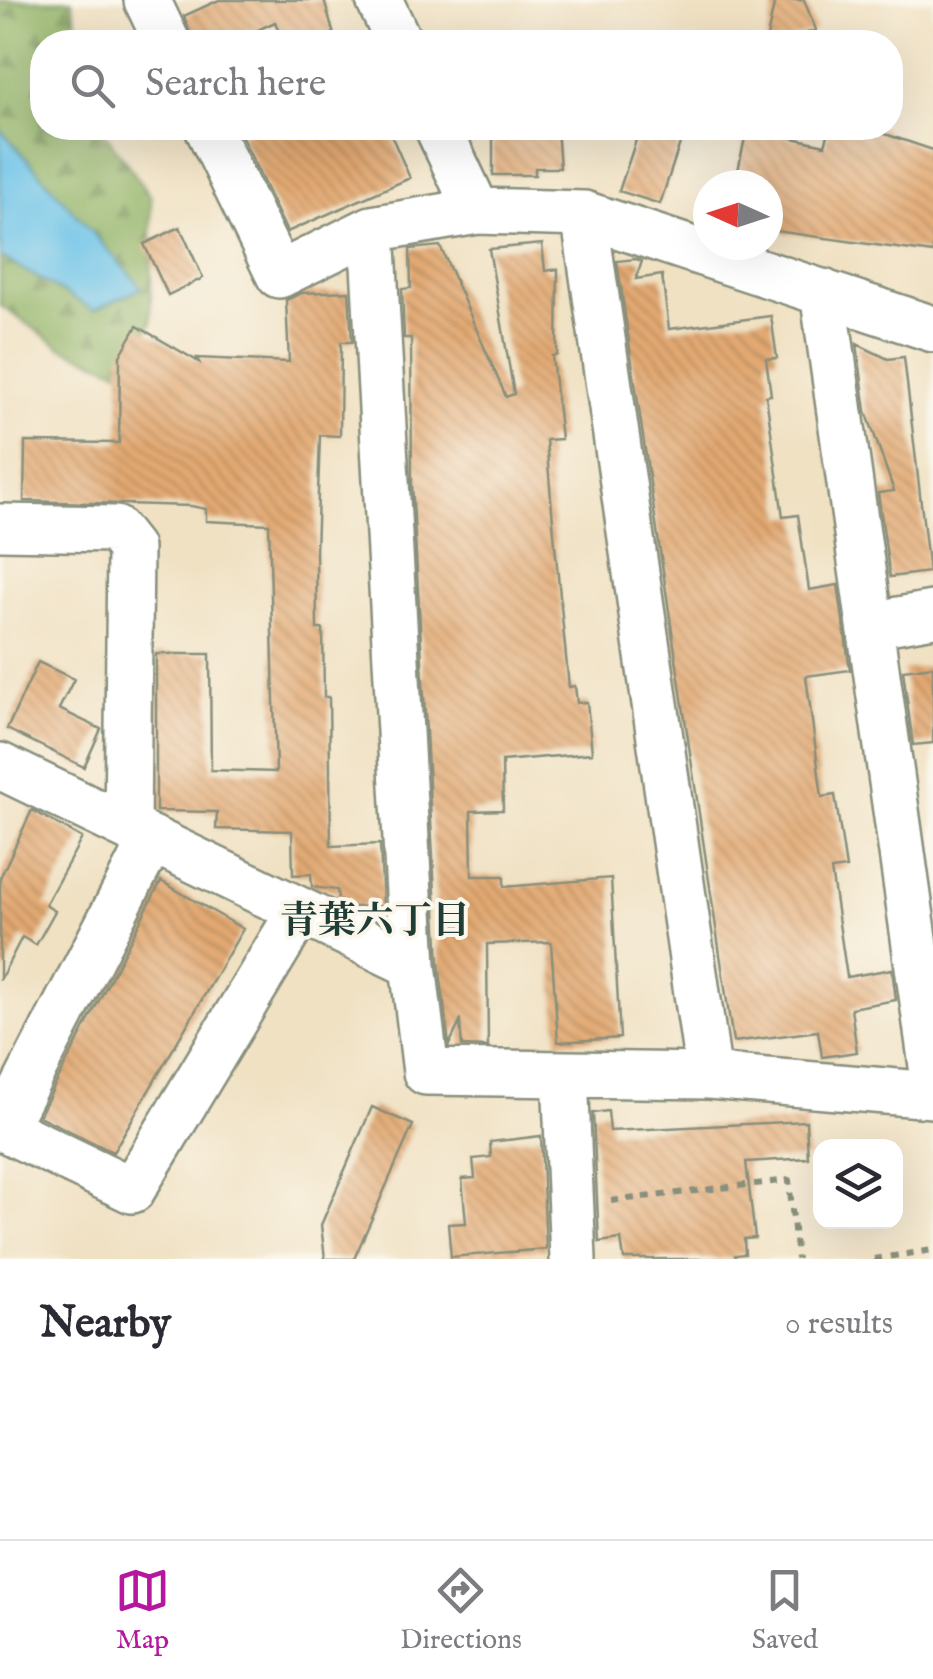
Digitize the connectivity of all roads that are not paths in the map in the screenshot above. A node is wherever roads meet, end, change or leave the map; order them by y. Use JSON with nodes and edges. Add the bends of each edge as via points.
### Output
{"nodes":[{"id":1,"x":147,"y":0,"type":"edge"},
{"id":2,"x":379,"y":0,"type":"edge"},
{"id":3,"x":161,"y":30,"type":"edge"},
{"id":4,"x":393,"y":30,"type":"edge"},
{"id":5,"x":214,"y":140,"type":"edge"},
{"id":6,"x":444,"y":140,"type":"edge"},
{"id":7,"x":477,"y":211,"type":"junction"},
{"id":8,"x":584,"y":214,"type":"junction"},
{"id":9,"x":372,"y":229,"type":"junction"},
{"id":10,"x":823,"y":292,"type":"junction"},
{"id":11,"x":933,"y":330,"type":"edge"},
{"id":12,"x":0,"y":527,"type":"edge"},
{"id":13,"x":933,"y":614,"type":"edge"},
{"id":14,"x":870,"y":624,"type":"junction"},
{"id":15,"x":0,"y":766,"type":"edge"},
{"id":16,"x":139,"y":833,"type":"junction"},
{"id":17,"x":918,"y":856,"type":"edge"},
{"id":18,"x":300,"y":911,"type":"junction"},
{"id":19,"x":413,"y":966,"type":"junction"},
{"id":20,"x":564,"y":1074,"type":"junction"},
{"id":21,"x":933,"y":1074,"type":"edge"},
{"id":22,"x":709,"y":1076,"type":"junction"},
{"id":23,"x":933,"y":1096,"type":"edge"},
{"id":24,"x":572,"y":1259,"type":"edge"}],
"edges":[{"from":1,"to":3,"type":"street"},
{"from":2,"to":4,"type":"street"},
{"from":5,"to":9,"type":"street","via":[[279,275]]},
{"from":6,"to":7,"type":"street"},
{"from":7,"to":8,"type":"street"},
{"from":7,"to":9,"type":"street"},
{"from":8,"to":10,"type":"street"},
{"from":8,"to":22,"type":"street"},
{"from":9,"to":19,"type":"street"},
{"from":10,"to":11,"type":"street"},
{"from":10,"to":14,"type":"street"},
{"from":12,"to":16,"type":"street","via":[[115,529],[130,548]]},
{"from":13,"to":14,"type":"street"},
{"from":14,"to":17,"type":"street"},
{"from":15,"to":16,"type":"street"},
{"from":16,"to":18,"type":"street"},
{"from":16,"to":18,"type":"street","via":[[3,1128],[132,1190]]},
{"from":17,"to":21,"type":"street"},
{"from":18,"to":19,"type":"street"},
{"from":19,"to":20,"type":"street","via":[[426,1072]]},
{"from":20,"to":22,"type":"street"},
{"from":20,"to":24,"type":"street"},
{"from":22,"to":23,"type":"street"}]}
